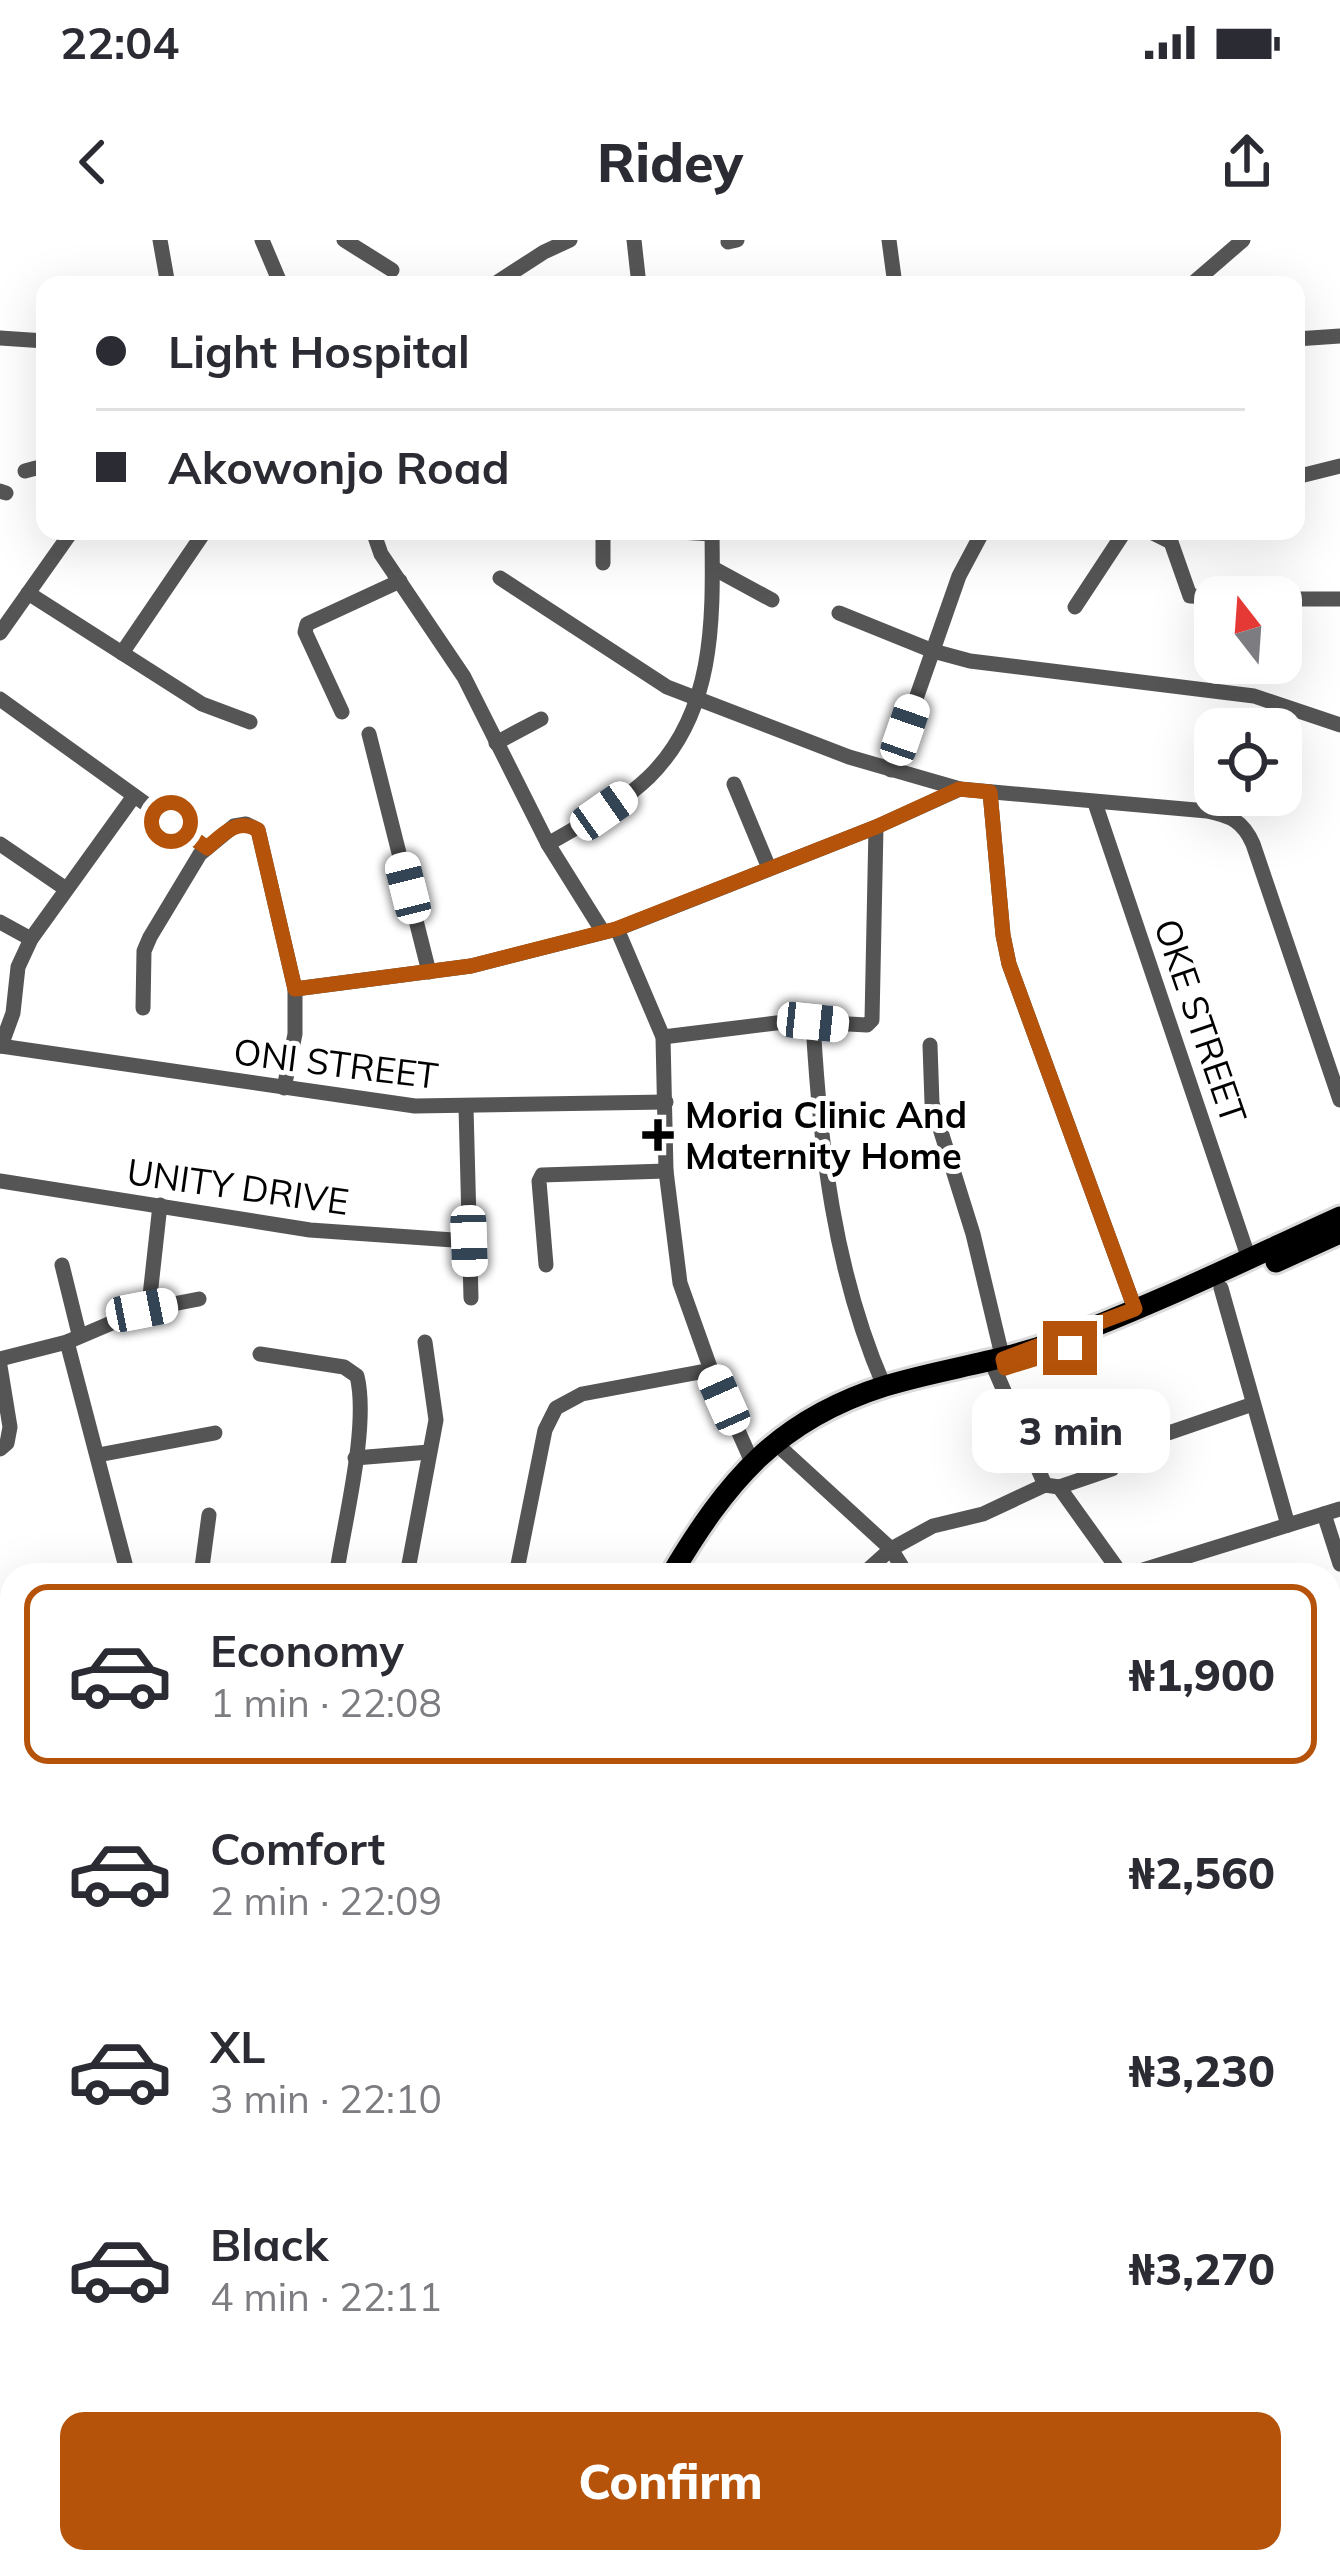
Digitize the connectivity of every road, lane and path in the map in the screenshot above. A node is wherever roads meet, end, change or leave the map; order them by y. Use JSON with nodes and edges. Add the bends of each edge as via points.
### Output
{"nodes":[{"id":1,"x":160,"y":240,"type":"edge"},
{"id":2,"x":262,"y":240,"type":"edge"},
{"id":3,"x":344,"y":240,"type":"edge"},
{"id":4,"x":570,"y":240,"type":"edge"},
{"id":5,"x":634,"y":240,"type":"edge"},
{"id":6,"x":1243,"y":240,"type":"edge"},
{"id":7,"x":893,"y":241,"type":"edge"},
{"id":8,"x":392,"y":270,"type":"dead end"},
{"id":9,"x":166,"y":276,"type":"edge"},
{"id":10,"x":277,"y":276,"type":"edge"},
{"id":11,"x":507,"y":276,"type":"edge"},
{"id":12,"x":638,"y":276,"type":"edge"},
{"id":13,"x":895,"y":276,"type":"edge"},
{"id":14,"x":1201,"y":276,"type":"edge"},
{"id":15,"x":1340,"y":335,"type":"edge"},
{"id":16,"x":0,"y":338,"type":"edge"},
{"id":17,"x":1305,"y":338,"type":"edge"},
{"id":18,"x":36,"y":340,"type":"edge"},
{"id":19,"x":1340,"y":466,"type":"edge"},
{"id":20,"x":36,"y":468,"type":"edge"},
{"id":21,"x":25,"y":471,"type":"dead end"},
{"id":22,"x":1305,"y":475,"type":"edge"},
{"id":23,"x":66,"y":540,"type":"edge"},
{"id":24,"x":199,"y":540,"type":"edge"},
{"id":25,"x":376,"y":540,"type":"edge"},
{"id":26,"x":603,"y":540,"type":"edge"},
{"id":27,"x":712,"y":540,"type":"edge"},
{"id":28,"x":977,"y":540,"type":"edge"},
{"id":29,"x":1119,"y":540,"type":"edge"},
{"id":30,"x":1167,"y":540,"type":"edge"},
{"id":31,"x":603,"y":563,"type":"dead end"},
{"id":32,"x":713,"y":568,"type":"junction"},
{"id":33,"x":500,"y":578,"type":"dead end"},
{"id":34,"x":400,"y":581,"type":"junction"},
{"id":35,"x":28,"y":593,"type":"junction"},
{"id":36,"x":1194,"y":596,"type":"edge"},
{"id":37,"x":1302,"y":599,"type":"edge"},
{"id":38,"x":1340,"y":599,"type":"edge"},
{"id":39,"x":772,"y":600,"type":"dead end"},
{"id":40,"x":1075,"y":607,"type":"dead end"},
{"id":41,"x":839,"y":613,"type":"dead end"},
{"id":42,"x":0,"y":633,"type":"edge"},
{"id":43,"x":933,"y":651,"type":"junction"},
{"id":44,"x":122,"y":653,"type":"junction"},
{"id":45,"x":0,"y":699,"type":"edge"},
{"id":46,"x":698,"y":700,"type":"junction"},
{"id":47,"x":342,"y":712,"type":"dead end"},
{"id":48,"x":541,"y":719,"type":"dead end"},
{"id":49,"x":250,"y":722,"type":"dead end"},
{"id":50,"x":1340,"y":724,"type":"edge"},
{"id":51,"x":368,"y":734,"type":"dead end"},
{"id":52,"x":496,"y":742,"type":"junction"},
{"id":53,"x":891,"y":770,"type":"junction"},
{"id":54,"x":734,"y":784,"type":"dead end"},
{"id":55,"x":959,"y":789,"type":"junction"},
{"id":56,"x":990,"y":792,"type":"junction"},
{"id":57,"x":134,"y":796,"type":"junction"},
{"id":58,"x":1095,"y":802,"type":"junction"},
{"id":59,"x":876,"y":827,"type":"junction"},
{"id":60,"x":0,"y":844,"type":"edge"},
{"id":61,"x":548,"y":844,"type":"junction"},
{"id":62,"x":207,"y":848,"type":"junction"},
{"id":63,"x":769,"y":868,"type":"junction"},
{"id":64,"x":66,"y":889,"type":"junction"},
{"id":65,"x":0,"y":922,"type":"edge"},
{"id":66,"x":610,"y":930,"type":"junction"},
{"id":67,"x":31,"y":939,"type":"junction"},
{"id":68,"x":429,"y":972,"type":"junction"},
{"id":69,"x":295,"y":989,"type":"junction"},
{"id":70,"x":143,"y":1009,"type":"dead end"},
{"id":71,"x":813,"y":1022,"type":"junction"},
{"id":72,"x":663,"y":1036,"type":"junction"},
{"id":73,"x":930,"y":1045,"type":"dead end"},
{"id":74,"x":1,"y":1046,"type":"edge"},
{"id":75,"x":284,"y":1088,"type":"junction"},
{"id":76,"x":1340,"y":1100,"type":"edge"},
{"id":77,"x":666,"y":1102,"type":"junction"},
{"id":78,"x":466,"y":1107,"type":"junction"},
{"id":79,"x":666,"y":1171,"type":"junction"},
{"id":80,"x":0,"y":1180,"type":"edge"},
{"id":81,"x":160,"y":1205,"type":"junction"},
{"id":82,"x":1340,"y":1217,"type":"edge"},
{"id":83,"x":1340,"y":1233,"type":"edge"},
{"id":84,"x":469,"y":1241,"type":"junction"},
{"id":85,"x":1261,"y":1259,"type":"junction"},
{"id":86,"x":62,"y":1265,"type":"dead end"},
{"id":87,"x":546,"y":1265,"type":"dead end"},
{"id":88,"x":1221,"y":1288,"type":"junction"},
{"id":89,"x":471,"y":1298,"type":"dead end"},
{"id":90,"x":199,"y":1299,"type":"dead end"},
{"id":91,"x":1135,"y":1309,"type":"junction"},
{"id":92,"x":142,"y":1310,"type":"junction"},
{"id":93,"x":73,"y":1338,"type":"junction"},
{"id":94,"x":425,"y":1342,"type":"dead end"},
{"id":95,"x":260,"y":1354,"type":"dead end"},
{"id":96,"x":0,"y":1363,"type":"edge"},
{"id":97,"x":998,"y":1365,"type":"junction"},
{"id":98,"x":711,"y":1370,"type":"junction"},
{"id":99,"x":884,"y":1386,"type":"junction"},
{"id":100,"x":1253,"y":1404,"type":"junction"},
{"id":101,"x":215,"y":1432,"type":"dead end"},
{"id":102,"x":1145,"y":1441,"type":"dead end"},
{"id":103,"x":0,"y":1449,"type":"edge"},
{"id":104,"x":783,"y":1450,"type":"junction"},
{"id":105,"x":429,"y":1452,"type":"junction"},
{"id":106,"x":98,"y":1455,"type":"junction"},
{"id":107,"x":355,"y":1458,"type":"junction"},
{"id":108,"x":752,"y":1462,"type":"junction"},
{"id":109,"x":1112,"y":1469,"type":"dead end"},
{"id":110,"x":1052,"y":1486,"type":"junction"},
{"id":111,"x":1332,"y":1511,"type":"edge"},
{"id":112,"x":209,"y":1514,"type":"dead end"},
{"id":113,"x":1288,"y":1525,"type":"junction"},
{"id":114,"x":891,"y":1550,"type":"junction"},
{"id":115,"x":125,"y":1563,"type":"edge"},
{"id":116,"x":203,"y":1563,"type":"edge"},
{"id":117,"x":338,"y":1563,"type":"edge"},
{"id":118,"x":409,"y":1563,"type":"edge"},
{"id":119,"x":518,"y":1563,"type":"edge"},
{"id":120,"x":679,"y":1563,"type":"edge"},
{"id":121,"x":691,"y":1563,"type":"edge"},
{"id":122,"x":876,"y":1563,"type":"edge"},
{"id":123,"x":900,"y":1563,"type":"edge"},
{"id":124,"x":1115,"y":1563,"type":"edge"},
{"id":125,"x":1164,"y":1563,"type":"edge"},
{"id":126,"x":1340,"y":1563,"type":"edge"}],
"edges":[{"from":1,"to":9,"type":"street"},
{"from":2,"to":10,"type":"street"},
{"from":3,"to":8,"type":"street"},
{"from":4,"to":11,"type":"street"},
{"from":5,"to":12,"type":"street"},
{"from":6,"to":14,"type":"street"},
{"from":7,"to":13,"type":"street"},
{"from":15,"to":17,"type":"street"},
{"from":16,"to":18,"type":"street"},
{"from":19,"to":22,"type":"street"},
{"from":20,"to":21,"type":"street"},
{"from":23,"to":35,"type":"street"},
{"from":24,"to":44,"type":"street"},
{"from":25,"to":34,"type":"street"},
{"from":26,"to":31,"type":"street"},
{"from":27,"to":32,"type":"street"},
{"from":28,"to":43,"type":"street"},
{"from":29,"to":40,"type":"street"},
{"from":30,"to":36,"type":"street"},
{"from":32,"to":39,"type":"street"},
{"from":32,"to":46,"type":"street","via":[[713,624]]},
{"from":33,"to":46,"type":"street"},
{"from":34,"to":47,"type":"street","via":[[307,625]]},
{"from":34,"to":52,"type":"street"},
{"from":35,"to":42,"type":"street"},
{"from":35,"to":44,"type":"street"},
{"from":37,"to":38,"type":"street"},
{"from":41,"to":43,"type":"street"},
{"from":43,"to":50,"type":"street","via":[[1254,696]]},
{"from":43,"to":53,"type":"street"},
{"from":44,"to":49,"type":"street","via":[[202,704]]},
{"from":45,"to":57,"type":"street"},
{"from":46,"to":53,"type":"street"},
{"from":46,"to":61,"type":"street","via":[[646,779]]},
{"from":48,"to":52,"type":"street"},
{"from":51,"to":68,"type":"street"},
{"from":52,"to":61,"type":"street"},
{"from":53,"to":55,"type":"street"},
{"from":54,"to":63,"type":"street"},
{"from":55,"to":56,"type":"street"},
{"from":55,"to":59,"type":"street"},
{"from":56,"to":58,"type":"street"},
{"from":56,"to":91,"type":"street","via":[[1009,964]]},
{"from":57,"to":62,"type":"street"},
{"from":57,"to":64,"type":"street"},
{"from":58,"to":76,"type":"street","via":[[1207,811],[1243,824]]},
{"from":58,"to":85,"type":"street","name":"OKE STREET"},
{"from":59,"to":63,"type":"street"},
{"from":59,"to":71,"type":"street","via":[[872,1020]]},
{"from":60,"to":64,"type":"street"},
{"from":61,"to":66,"type":"street"},
{"from":62,"to":69,"type":"street","via":[[234,826],[258,830]]},
{"from":62,"to":70,"type":"street","via":[[144,951]]},
{"from":63,"to":66,"type":"street"},
{"from":64,"to":67,"type":"street"},
{"from":65,"to":67,"type":"street"},
{"from":66,"to":68,"type":"street"},
{"from":66,"to":72,"type":"street"},
{"from":67,"to":74,"type":"street"},
{"from":68,"to":69,"type":"street"},
{"from":69,"to":75,"type":"street"},
{"from":71,"to":72,"type":"street"},
{"from":71,"to":99,"type":"street","via":[[843,1264]]},
{"from":72,"to":77,"type":"street"},
{"from":73,"to":97,"type":"street","via":[[932,1103],[973,1234]]},
{"from":74,"to":75,"type":"street","name":"ONI STREET"},
{"from":75,"to":78,"type":"street","name":"ONI STREET"},
{"from":77,"to":78,"type":"street","name":"ONI STREET"},
{"from":77,"to":79,"type":"street"},
{"from":78,"to":84,"type":"street"},
{"from":79,"to":87,"type":"street","via":[[542,1175]]},
{"from":79,"to":98,"type":"street","via":[[680,1283]]},
{"from":80,"to":81,"type":"street","name":"UNITY DRIVE"},
{"from":81,"to":84,"type":"street","name":"UNITY DRIVE","via":[[310,1231]]},
{"from":81,"to":92,"type":"street","via":[[149,1305]]},
{"from":82,"to":85,"type":"main road"},
{"from":83,"to":85,"type":"main road"},
{"from":84,"to":89,"type":"street"},
{"from":85,"to":88,"type":"main road"},
{"from":85,"to":91,"type":"main road"},
{"from":86,"to":93,"type":"street"},
{"from":88,"to":97,"type":"main road","via":[[1108,1334]]},
{"from":88,"to":100,"type":"street"},
{"from":90,"to":92,"type":"street"},
{"from":91,"to":97,"type":"main road"},
{"from":92,"to":93,"type":"street"},
{"from":93,"to":96,"type":"street"},
{"from":93,"to":106,"type":"street"},
{"from":94,"to":105,"type":"street","via":[[436,1420]]},
{"from":95,"to":107,"type":"street","via":[[344,1366],[357,1376]]},
{"from":96,"to":103,"type":"street","via":[[10,1426]]},
{"from":97,"to":99,"type":"main road"},
{"from":97,"to":104,"type":"main road","via":[[889,1396]]},
{"from":97,"to":110,"type":"street"},
{"from":98,"to":108,"type":"street"},
{"from":98,"to":119,"type":"street","via":[[582,1394],[556,1408]]},
{"from":99,"to":108,"type":"main road","via":[[816,1416]]},
{"from":100,"to":102,"type":"street"},
{"from":100,"to":113,"type":"street"},
{"from":101,"to":106,"type":"street"},
{"from":104,"to":114,"type":"street"},
{"from":104,"to":121,"type":"main road"},
{"from":105,"to":107,"type":"street"},
{"from":105,"to":118,"type":"street"},
{"from":106,"to":115,"type":"street"},
{"from":107,"to":117,"type":"street"},
{"from":108,"to":120,"type":"main road"},
{"from":109,"to":110,"type":"street"},
{"from":110,"to":114,"type":"street","via":[[933,1526]]},
{"from":110,"to":124,"type":"street"},
{"from":111,"to":113,"type":"street"},
{"from":111,"to":126,"type":"street"},
{"from":112,"to":116,"type":"street"},
{"from":113,"to":125,"type":"street"},
{"from":114,"to":122,"type":"street"},
{"from":114,"to":123,"type":"street"}]}
